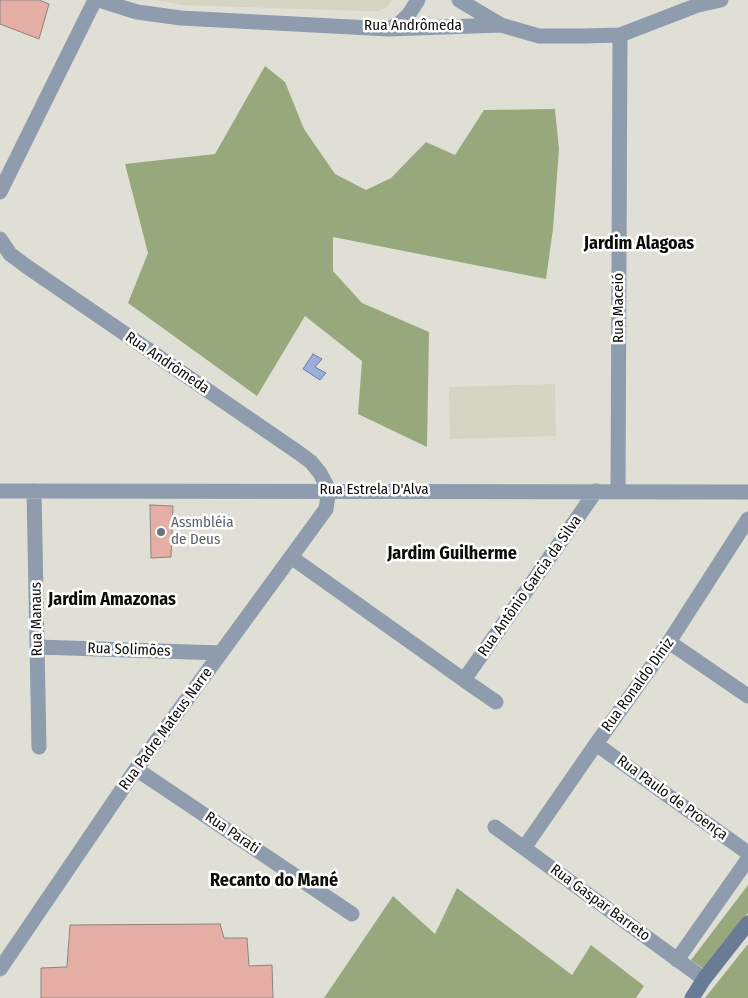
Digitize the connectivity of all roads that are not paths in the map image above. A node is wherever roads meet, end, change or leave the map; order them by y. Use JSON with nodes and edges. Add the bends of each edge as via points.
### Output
{"nodes":[{"id":1,"x":95,"y":0,"type":"edge"},
{"id":2,"x":99,"y":0,"type":"edge"},
{"id":3,"x":418,"y":0,"type":"edge"},
{"id":4,"x":459,"y":0,"type":"edge"},
{"id":5,"x":721,"y":0,"type":"edge"},
{"id":6,"x":699,"y":2,"type":"edge"},
{"id":7,"x":501,"y":25,"type":"junction"},
{"id":8,"x":389,"y":28,"type":"junction"},
{"id":9,"x":620,"y":35,"type":"junction"},
{"id":10,"x":0,"y":192,"type":"edge"},
{"id":11,"x":0,"y":240,"type":"edge"},
{"id":12,"x":329,"y":490,"type":"junction"},
{"id":13,"x":0,"y":491,"type":"edge"},
{"id":14,"x":618,"y":491,"type":"junction"},
{"id":15,"x":34,"y":492,"type":"junction"},
{"id":16,"x":596,"y":492,"type":"junction"},
{"id":17,"x":748,"y":492,"type":"edge"},
{"id":18,"x":748,"y":519,"type":"edge"},
{"id":19,"x":290,"y":557,"type":"junction"},
{"id":20,"x":669,"y":642,"type":"junction"},
{"id":21,"x":37,"y":647,"type":"junction"},
{"id":22,"x":221,"y":653,"type":"junction"},
{"id":23,"x":464,"y":680,"type":"junction"},
{"id":24,"x":748,"y":696,"type":"edge"},
{"id":25,"x":496,"y":702,"type":"dead end"},
{"id":26,"x":596,"y":744,"type":"junction"},
{"id":27,"x":39,"y":747,"type":"dead end"},
{"id":28,"x":136,"y":769,"type":"junction"},
{"id":29,"x":495,"y":827,"type":"dead end"},
{"id":30,"x":524,"y":848,"type":"junction"},
{"id":31,"x":748,"y":853,"type":"edge"},
{"id":32,"x":748,"y":860,"type":"edge"},
{"id":33,"x":352,"y":914,"type":"dead end"},
{"id":34,"x":748,"y":923,"type":"edge"},
{"id":35,"x":677,"y":960,"type":"junction"},
{"id":36,"x":0,"y":969,"type":"edge"},
{"id":37,"x":704,"y":980,"type":"junction"},
{"id":38,"x":692,"y":998,"type":"edge"}],
"edges":[{"from":1,"to":10,"type":"street"},
{"from":2,"to":8,"type":"street","name":"Rua Andrômeda","via":[[137,12],[182,18]]},
{"from":3,"to":8,"type":"street","via":[[409,14]]},
{"from":4,"to":7,"type":"street"},
{"from":5,"to":6,"type":"street","name":"Rua Andrômeda"},
{"from":6,"to":9,"type":"street","name":"Rua Andrômeda"},
{"from":7,"to":8,"type":"street","name":"Rua Andrômeda"},
{"from":7,"to":9,"type":"street","name":"Rua Andrômeda","via":[[539,36]]},
{"from":9,"to":14,"type":"street","name":"Rua Maceió"},
{"from":11,"to":12,"type":"street","name":"Rua Andrômeda","via":[[10,254],[26,266],[305,457],[320,473]]},
{"from":12,"to":15,"type":"street","name":"Rua Estrela D'Alva"},
{"from":12,"to":16,"type":"street","name":"Rua Estrela D'Alva"},
{"from":12,"to":19,"type":"street","name":"Rua Padre Mateus Narre","via":[[326,509]]},
{"from":13,"to":15,"type":"street","name":"Rua Estrela D'Alva"},
{"from":14,"to":16,"type":"street","name":"Rua Estrela D'Alva"},
{"from":14,"to":17,"type":"street","name":"Rua Estrela D'Alva"},
{"from":15,"to":21,"type":"street","name":"Rua Manaus"},
{"from":16,"to":23,"type":"street","name":"Rua Antônio Garcia da Silva"},
{"from":18,"to":20,"type":"street","name":"Rua Ronaldo Diniz"},
{"from":19,"to":22,"type":"street","name":"Rua Padre Mateus Narre"},
{"from":19,"to":23,"type":"street"},
{"from":20,"to":24,"type":"street"},
{"from":20,"to":26,"type":"street","name":"Rua Ronaldo Diniz"},
{"from":21,"to":22,"type":"street","name":"Rua Solimões"},
{"from":21,"to":27,"type":"street","name":"Rua Manaus"},
{"from":22,"to":28,"type":"street","name":"Rua Padre Mateus Narre"},
{"from":23,"to":25,"type":"street"},
{"from":26,"to":30,"type":"street","name":"Rua Ronaldo Diniz"},
{"from":26,"to":31,"type":"street","name":"Rua Paulo de Proença"},
{"from":28,"to":33,"type":"street","name":"Rua Parati"},
{"from":28,"to":36,"type":"street","name":"Rua Padre Mateus Narre"},
{"from":29,"to":30,"type":"street","name":"Rua Gaspar Barreto"},
{"from":30,"to":35,"type":"street","name":"Rua Gaspar Barreto"},
{"from":32,"to":35,"type":"street"},
{"from":34,"to":37,"type":"street"},
{"from":35,"to":37,"type":"street","name":"Rua Gaspar Barreto"},
{"from":37,"to":38,"type":"street"}]}
